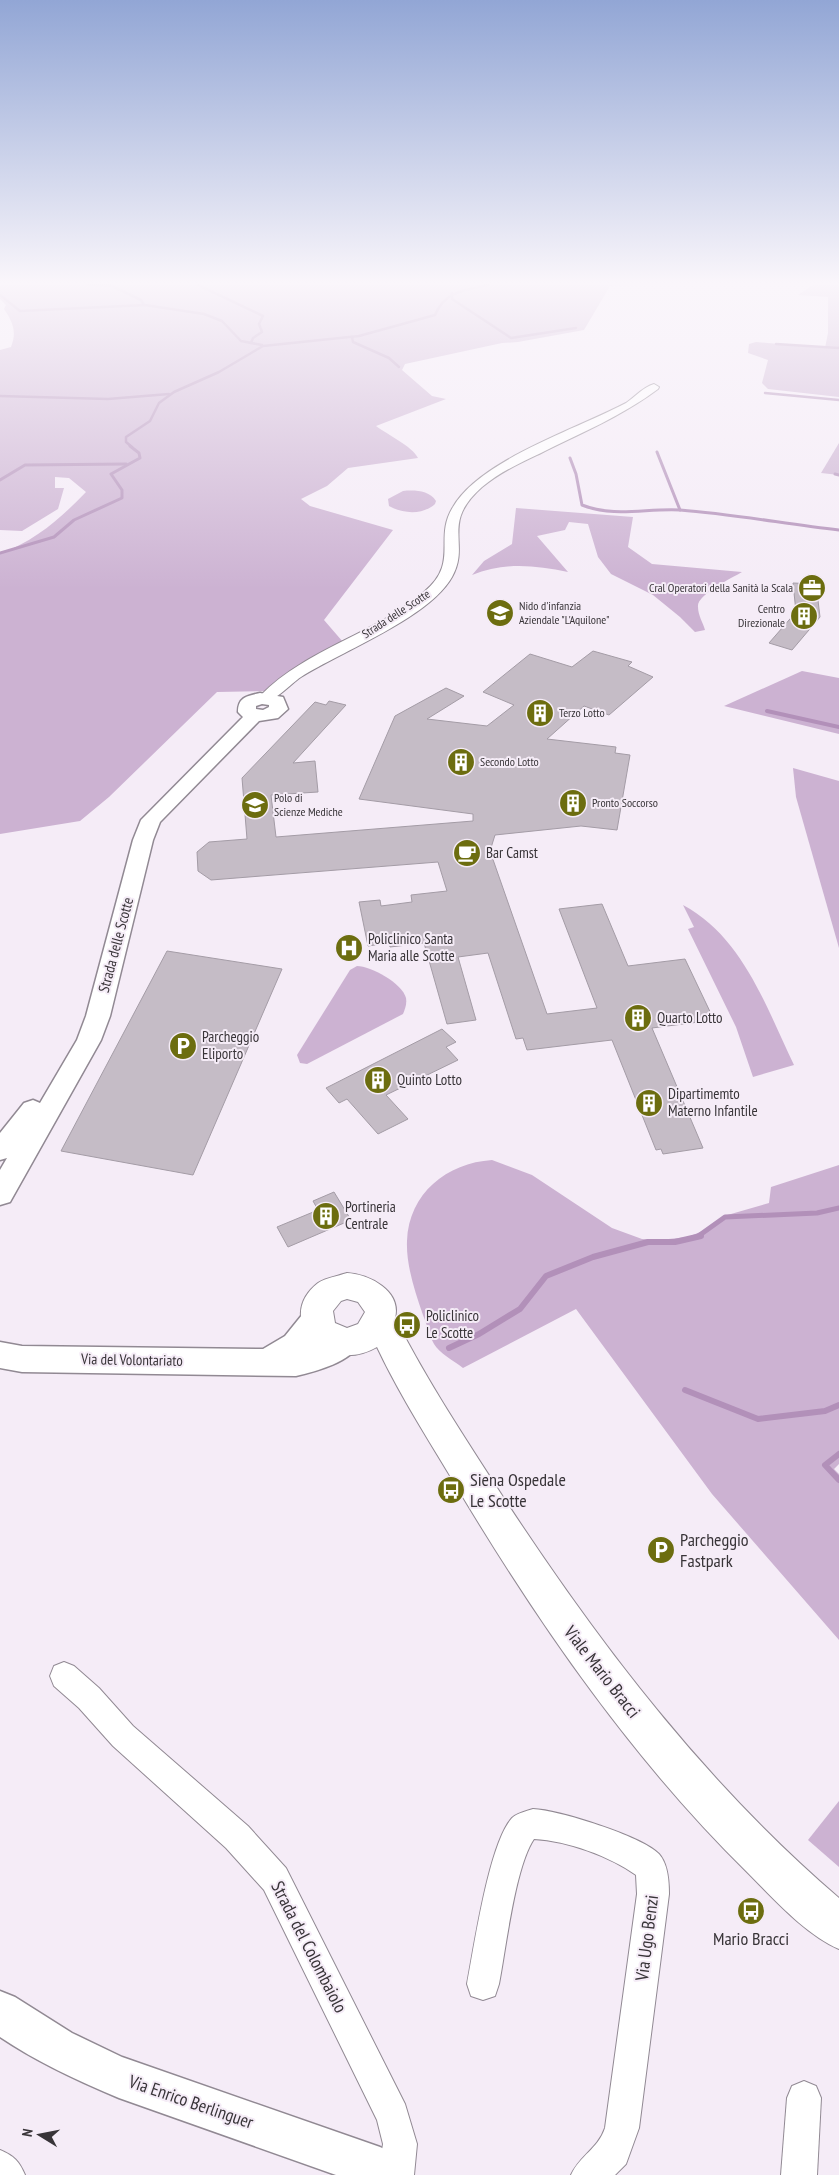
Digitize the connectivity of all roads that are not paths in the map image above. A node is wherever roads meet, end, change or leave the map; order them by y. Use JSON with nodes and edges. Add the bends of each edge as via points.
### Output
{"nodes":[{"id":1,"x":654,"y":388,"type":"dead end"},
{"id":2,"x":266,"y":698,"type":"joint"},
{"id":3,"x":3,"y":1171,"type":"edge"},
{"id":4,"x":316,"y":1319,"type":"junction"},
{"id":5,"x":361,"y":1334,"type":"junction"},
{"id":6,"x":0,"y":1356,"type":"edge"},
{"id":7,"x":264,"y":1362,"type":"junction"},
{"id":8,"x":64,"y":1676,"type":"dead end"},
{"id":9,"x":839,"y":1928,"type":"edge"},
{"id":10,"x":483,"y":1984,"type":"dead end"},
{"id":11,"x":0,"y":2012,"type":"edge"},
{"id":12,"x":804,"y":2098,"type":"dead end"},
{"id":13,"x":0,"y":2168,"type":"edge"},
{"id":14,"x":6,"y":2175,"type":"edge"},
{"id":15,"x":390,"y":2175,"type":"edge"},
{"id":16,"x":396,"y":2175,"type":"edge"},
{"id":17,"x":590,"y":2175,"type":"edge"},
{"id":18,"x":799,"y":2175,"type":"edge"}],
"edges":[{"from":1,"to":2,"type":"street","name":"Strada delle Scotte","via":[[631,404],[486,479],[466,498],[453,518],[452,560],[447,576],[440,584],[377,628],[286,680]]},
{"from":2,"to":3,"type":"street","name":"Strada delle Scotte","via":[[247,703],[245,709],[254,716],[158,811],[148,826],[89,1040]]},
{"from":4,"to":5,"type":"main road","name":"Viale Mario Bracci","via":[[326,1335]]},
{"from":4,"to":5,"type":"main road","via":[[322,1298],[335,1289],[359,1287],[375,1297],[381,1312]]},
{"from":4,"to":7,"type":"street","name":"Via del Volontariato","via":[[296,1347]]},
{"from":5,"to":7,"type":"street","name":"Via del Volontariato","via":[[304,1362],[280,1366]]},
{"from":5,"to":9,"type":"main road","name":"Viale Mario Bracci","via":[[411,1381],[552,1606],[603,1676],[723,1819]]},
{"from":6,"to":7,"type":"street","name":"Via del Volontariato"},
{"from":8,"to":16,"type":"street","name":"Strada del Colombaiolo","via":[[90,1698],[148,1760],[237,1837],[275,1879],[393,2116],[400,2144]]},
{"from":10,"to":17,"type":"street","name":"Via Ugo Benzi","via":[[509,1861],[517,1835],[524,1828],[532,1824],[558,1828],[634,1855],[648,1865],[653,1879],[653,1894],[622,2128],[614,2152]]},
{"from":11,"to":15,"type":"street","name":"Via Enrico Berlinguer","via":[[32,2034],[119,2077]]},
{"from":12,"to":18,"type":"street"},
{"from":13,"to":14,"type":"street"}]}
